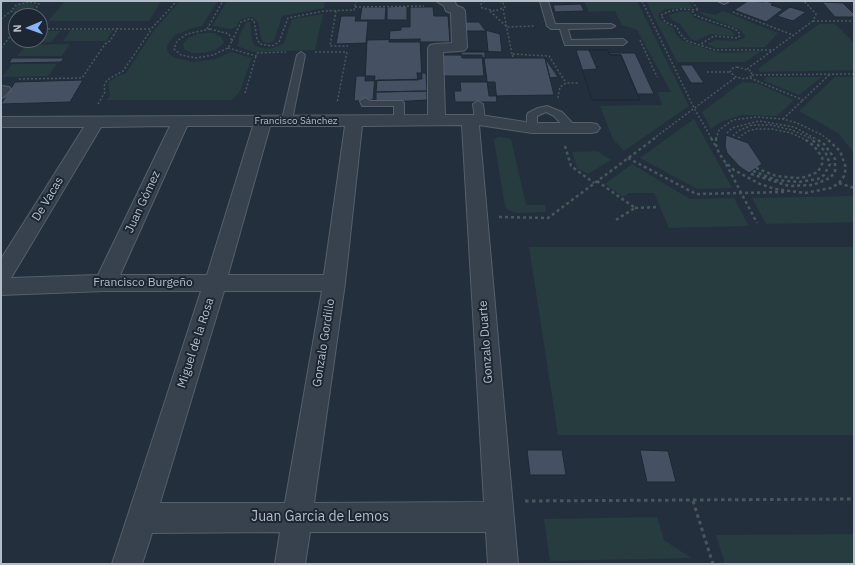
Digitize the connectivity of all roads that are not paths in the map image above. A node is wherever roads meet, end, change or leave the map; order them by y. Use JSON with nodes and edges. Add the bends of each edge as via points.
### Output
{"nodes":[{"id":1,"x":443,"y":1,"type":"edge"},
{"id":2,"x":544,"y":1,"type":"edge"},
{"id":3,"x":611,"y":26,"type":"dead end"},
{"id":4,"x":563,"y":27,"type":"junction"},
{"id":5,"x":623,"y":42,"type":"dead end"},
{"id":6,"x":305,"y":54,"type":"road end"},
{"id":7,"x":360,"y":111,"type":"junction"},
{"id":8,"x":476,"y":115,"type":"junction"},
{"id":9,"x":287,"y":120,"type":"junction"},
{"id":10,"x":436,"y":120,"type":"junction"},
{"id":11,"x":92,"y":121,"type":"junction"},
{"id":12,"x":181,"y":121,"type":"junction"},
{"id":13,"x":263,"y":121,"type":"junction"},
{"id":14,"x":3,"y":124,"type":"edge"},
{"id":15,"x":591,"y":128,"type":"dead end"},
{"id":16,"x":1,"y":277,"type":"edge"},
{"id":17,"x":105,"y":283,"type":"junction"},
{"id":18,"x":215,"y":283,"type":"junction"},
{"id":19,"x":334,"y":283,"type":"junction"},
{"id":20,"x":1,"y":287,"type":"edge"},
{"id":21,"x":498,"y":509,"type":"junction"},
{"id":22,"x":296,"y":516,"type":"junction"},
{"id":23,"x":142,"y":518,"type":"junction"},
{"id":24,"x":127,"y":564,"type":"edge"},
{"id":25,"x":290,"y":564,"type":"edge"},
{"id":26,"x":503,"y":564,"type":"edge"}],
"edges":[{"from":1,"to":10,"type":"street","via":[[458,11],[460,47],[435,48]]},
{"from":2,"to":4,"type":"lane","via":[[551,26]]},
{"from":3,"to":4,"type":"lane"},
{"from":4,"to":5,"type":"lane","via":[[568,43]]},
{"from":6,"to":9,"type":"lane"},
{"from":7,"to":9,"type":"street","name":"Francisco Sánchez"},
{"from":7,"to":10,"type":"street","name":"Francisco Sánchez","via":[[399,120]]},
{"from":7,"to":19,"type":"street","name":"Gonzalo Gordillo"},
{"from":8,"to":10,"type":"street","name":"Francisco Sánchez"},
{"from":8,"to":15,"type":"street","name":"Francisco Sánchez","via":[[532,128]]},
{"from":8,"to":21,"type":"street","name":"Gonzalo Duarte","via":[[477,217]]},
{"from":9,"to":13,"type":"street","name":"Francisco Sánchez"},
{"from":11,"to":12,"type":"street","name":"Francisco Sánchez"},
{"from":11,"to":14,"type":"street","name":"Francisco Sánchez"},
{"from":11,"to":16,"type":"street","name":"De Vacas"},
{"from":12,"to":13,"type":"street","name":"Francisco Sánchez"},
{"from":12,"to":17,"type":"street","name":"Juan Gómez"},
{"from":13,"to":18,"type":"street","name":"Miguel de la Rosa"},
{"from":17,"to":18,"type":"street","name":"Francisco Burgeño"},
{"from":17,"to":20,"type":"street","name":"Francisco Burgeño"},
{"from":18,"to":19,"type":"street","name":"Francisco Burgeño"},
{"from":18,"to":23,"type":"street","name":"Miguel de la Rosa"},
{"from":19,"to":22,"type":"street","name":"Gonzalo Gordillo"},
{"from":21,"to":22,"type":"street","name":"Juan Garcia de Lemos"},
{"from":21,"to":26,"type":"street","name":"Gonzalo Duarte"},
{"from":22,"to":23,"type":"street","name":"Juan Garcia de Lemos"},
{"from":22,"to":25,"type":"street","name":"Gonzalo Gordillo"},
{"from":23,"to":24,"type":"street","name":"Miguel de la Rosa"}]}
